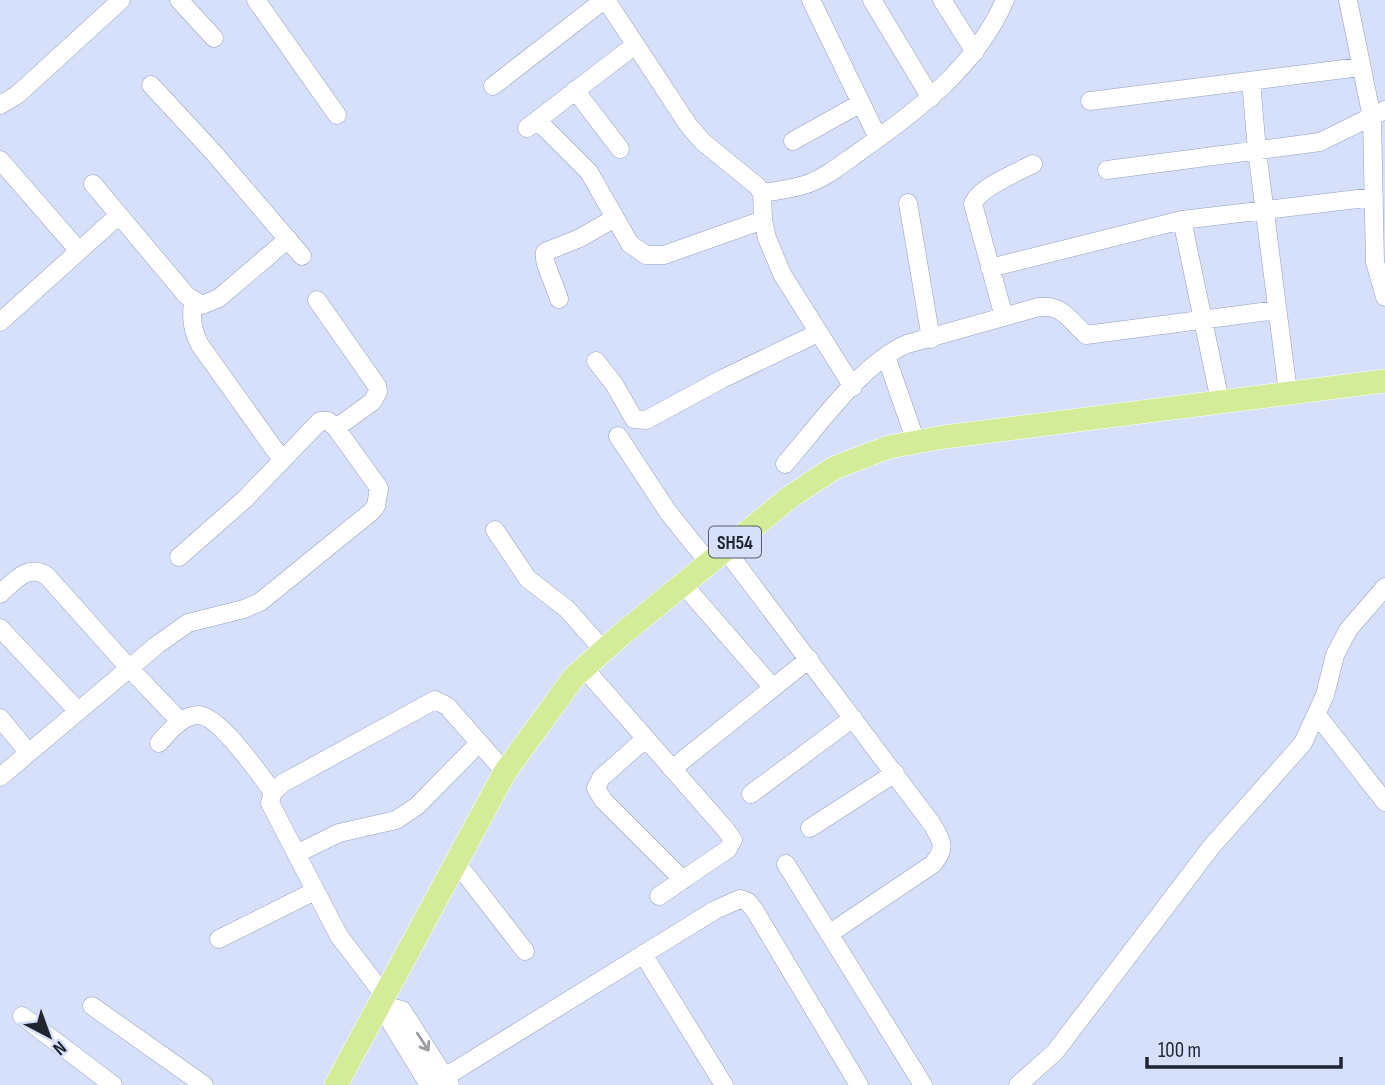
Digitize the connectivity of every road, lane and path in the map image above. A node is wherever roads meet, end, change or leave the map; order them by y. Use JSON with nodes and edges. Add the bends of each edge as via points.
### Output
{"nodes":[{"id":1,"x":121,"y":0,"type":"edge"},
{"id":2,"x":178,"y":0,"type":"edge"},
{"id":3,"x":605,"y":0,"type":"edge"},
{"id":4,"x":811,"y":0,"type":"edge"},
{"id":5,"x":872,"y":0,"type":"edge"},
{"id":6,"x":1005,"y":0,"type":"edge"},
{"id":7,"x":1348,"y":0,"type":"edge"},
{"id":8,"x":946,"y":1,"type":"edge"},
{"id":9,"x":264,"y":3,"type":"edge"},
{"id":10,"x":214,"y":38,"type":"dead end"},
{"id":11,"x":635,"y":45,"type":"junction"},
{"id":12,"x":975,"y":52,"type":"junction"},
{"id":13,"x":1360,"y":67,"type":"junction"},
{"id":14,"x":1251,"y":81,"type":"junction"},
{"id":15,"x":152,"y":85,"type":"dead end"},
{"id":16,"x":493,"y":86,"type":"dead end"},
{"id":17,"x":575,"y":90,"type":"junction"},
{"id":18,"x":931,"y":97,"type":"junction"},
{"id":19,"x":1090,"y":101,"type":"dead end"},
{"id":20,"x":5,"y":102,"type":"edge"},
{"id":21,"x":861,"y":103,"type":"junction"},
{"id":22,"x":1378,"y":114,"type":"edge"},
{"id":23,"x":337,"y":115,"type":"dead end"},
{"id":24,"x":878,"y":138,"type":"junction"},
{"id":25,"x":793,"y":141,"type":"dead end"},
{"id":26,"x":620,"y":149,"type":"dead end"},
{"id":27,"x":1257,"y":151,"type":"junction"},
{"id":28,"x":0,"y":160,"type":"edge"},
{"id":29,"x":1033,"y":164,"type":"dead end"},
{"id":30,"x":1107,"y":170,"type":"dead end"},
{"id":31,"x":93,"y":184,"type":"dead end"},
{"id":32,"x":762,"y":193,"type":"junction"},
{"id":33,"x":1374,"y":197,"type":"junction"},
{"id":34,"x":908,"y":203,"type":"dead end"},
{"id":35,"x":1265,"y":211,"type":"junction"},
{"id":36,"x":118,"y":216,"type":"junction"},
{"id":37,"x":615,"y":218,"type":"junction"},
{"id":38,"x":763,"y":220,"type":"junction"},
{"id":39,"x":1182,"y":220,"type":"junction"},
{"id":40,"x":288,"y":239,"type":"junction"},
{"id":41,"x":79,"y":251,"type":"junction"},
{"id":42,"x":302,"y":256,"type":"dead end"},
{"id":43,"x":990,"y":268,"type":"junction"},
{"id":44,"x":1385,"y":297,"type":"edge"},
{"id":45,"x":559,"y":299,"type":"dead end"},
{"id":46,"x":317,"y":300,"type":"dead end"},
{"id":47,"x":193,"y":301,"type":"junction"},
{"id":48,"x":1277,"y":310,"type":"junction"},
{"id":49,"x":1004,"y":317,"type":"junction"},
{"id":50,"x":1203,"y":320,"type":"junction"},
{"id":51,"x":0,"y":322,"type":"edge"},
{"id":52,"x":818,"y":333,"type":"junction"},
{"id":53,"x":931,"y":339,"type":"junction"},
{"id":54,"x":886,"y":356,"type":"junction"},
{"id":55,"x":596,"y":361,"type":"dead end"},
{"id":56,"x":1385,"y":381,"type":"edge"},
{"id":57,"x":853,"y":387,"type":"junction"},
{"id":58,"x":1287,"y":392,"type":"junction"},
{"id":59,"x":1220,"y":401,"type":"junction"},
{"id":60,"x":336,"y":428,"type":"junction"},
{"id":61,"x":618,"y":436,"type":"dead end"},
{"id":62,"x":916,"y":442,"type":"junction"},
{"id":63,"x":282,"y":460,"type":"junction"},
{"id":64,"x":785,"y":464,"type":"dead end"},
{"id":65,"x":495,"y":530,"type":"dead end"},
{"id":66,"x":717,"y":556,"type":"junction"},
{"id":67,"x":179,"y":557,"type":"dead end"},
{"id":68,"x":683,"y":584,"type":"junction"},
{"id":69,"x":1385,"y":587,"type":"edge"},
{"id":70,"x":0,"y":594,"type":"edge"},
{"id":71,"x":0,"y":628,"type":"edge"},
{"id":72,"x":604,"y":651,"type":"junction"},
{"id":73,"x":809,"y":659,"type":"junction"},
{"id":74,"x":128,"y":668,"type":"junction"},
{"id":75,"x":584,"y":668,"type":"junction"},
{"id":76,"x":773,"y":688,"type":"junction"},
{"id":77,"x":77,"y":710,"type":"junction"},
{"id":78,"x":1317,"y":715,"type":"junction"},
{"id":79,"x":0,"y":718,"type":"edge"},
{"id":80,"x":853,"y":718,"type":"junction"},
{"id":81,"x":180,"y":721,"type":"junction"},
{"id":82,"x":645,"y":739,"type":"junction"},
{"id":83,"x":159,"y":743,"type":"dead end"},
{"id":84,"x":479,"y":743,"type":"junction"},
{"id":85,"x":28,"y":752,"type":"junction"},
{"id":86,"x":672,"y":769,"type":"junction"},
{"id":87,"x":505,"y":772,"type":"junction"},
{"id":88,"x":895,"y":774,"type":"junction"},
{"id":89,"x":0,"y":777,"type":"edge"},
{"id":90,"x":272,"y":792,"type":"junction"},
{"id":91,"x":751,"y":794,"type":"dead end"},
{"id":92,"x":1385,"y":802,"type":"edge"},
{"id":93,"x":810,"y":828,"type":"dead end"},
{"id":94,"x":296,"y":854,"type":"junction"},
{"id":95,"x":456,"y":862,"type":"junction"},
{"id":96,"x":786,"y":864,"type":"dead end"},
{"id":97,"x":683,"y":880,"type":"junction"},
{"id":98,"x":315,"y":891,"type":"junction"},
{"id":99,"x":659,"y":896,"type":"dead end"},
{"id":100,"x":829,"y":934,"type":"junction"},
{"id":101,"x":219,"y":939,"type":"dead end"},
{"id":102,"x":525,"y":951,"type":"dead end"},
{"id":103,"x":643,"y":954,"type":"junction"},
{"id":104,"x":387,"y":1001,"type":"junction"},
{"id":105,"x":92,"y":1006,"type":"dead end"},
{"id":106,"x":22,"y":1016,"type":"dead end"},
{"id":107,"x":439,"y":1083,"type":"edge"},
{"id":108,"x":113,"y":1085,"type":"edge"},
{"id":109,"x":204,"y":1085,"type":"edge"},
{"id":110,"x":336,"y":1085,"type":"edge"},
{"id":111,"x":724,"y":1085,"type":"edge"},
{"id":112,"x":859,"y":1085,"type":"edge"},
{"id":113,"x":923,"y":1085,"type":"edge"},
{"id":114,"x":1018,"y":1085,"type":"edge"}],
"edges":[{"from":1,"to":20,"type":"street"},
{"from":2,"to":10,"type":"street"},
{"from":3,"to":11,"type":"street"},
{"from":3,"to":16,"type":"street"},
{"from":4,"to":21,"type":"street"},
{"from":5,"to":18,"type":"street"},
{"from":6,"to":12,"type":"street"},
{"from":7,"to":13,"type":"street"},
{"from":8,"to":12,"type":"street"},
{"from":9,"to":23,"type":"street"},
{"from":11,"to":17,"type":"street"},
{"from":11,"to":32,"type":"street","via":[[689,127]]},
{"from":12,"to":18,"type":"street"},
{"from":13,"to":14,"type":"street"},
{"from":13,"to":22,"type":"street"},
{"from":14,"to":19,"type":"street"},
{"from":14,"to":27,"type":"street"},
{"from":15,"to":40,"type":"street"},
{"from":17,"to":26,"type":"street"},
{"from":17,"to":37,"type":"street","via":[[532,124],[589,173]]},
{"from":18,"to":24,"type":"street"},
{"from":21,"to":24,"type":"street"},
{"from":21,"to":25,"type":"street"},
{"from":22,"to":27,"type":"street","via":[[1320,142]]},
{"from":22,"to":33,"type":"street"},
{"from":24,"to":32,"type":"street","via":[[805,185]]},
{"from":27,"to":30,"type":"street"},
{"from":27,"to":35,"type":"street"},
{"from":28,"to":41,"type":"street"},
{"from":29,"to":43,"type":"street","via":[[975,197]]},
{"from":31,"to":36,"type":"street"},
{"from":32,"to":38,"type":"street"},
{"from":33,"to":35,"type":"street"},
{"from":33,"to":44,"type":"street","via":[[1375,262]]},
{"from":34,"to":53,"type":"street"},
{"from":35,"to":39,"type":"street"},
{"from":35,"to":48,"type":"street"},
{"from":36,"to":41,"type":"street"},
{"from":36,"to":47,"type":"street"},
{"from":37,"to":38,"type":"street","via":[[630,244],[654,256]]},
{"from":37,"to":45,"type":"street","via":[[545,251]]},
{"from":38,"to":52,"type":"street","via":[[782,274]]},
{"from":39,"to":43,"type":"street"},
{"from":39,"to":50,"type":"street"},
{"from":40,"to":42,"type":"street"},
{"from":40,"to":47,"type":"street","via":[[219,298],[202,305]]},
{"from":41,"to":51,"type":"street"},
{"from":43,"to":49,"type":"street"},
{"from":46,"to":60,"type":"street","via":[[378,391],[372,402]]},
{"from":47,"to":63,"type":"street","via":[[193,333]]},
{"from":48,"to":50,"type":"street"},
{"from":48,"to":58,"type":"street"},
{"from":49,"to":50,"type":"street","via":[[1053,306],[1086,335]]},
{"from":49,"to":53,"type":"street"},
{"from":50,"to":59,"type":"street"},
{"from":52,"to":55,"type":"street","via":[[646,421],[635,419]]},
{"from":52,"to":57,"type":"street"},
{"from":53,"to":54,"type":"street","via":[[907,344]]},
{"from":54,"to":57,"type":"street"},
{"from":54,"to":62,"type":"street"},
{"from":56,"to":58,"type":"main road","number":"SH54"},
{"from":57,"to":64,"type":"street"},
{"from":58,"to":59,"type":"main road","number":"SH54"},
{"from":59,"to":62,"type":"main road","number":"SH54"},
{"from":60,"to":63,"type":"street","via":[[320,421]]},
{"from":60,"to":74,"type":"street","via":[[379,488],[371,512],[260,602],[188,623]]},
{"from":61,"to":66,"type":"street","via":[[668,512]]},
{"from":62,"to":66,"type":"main road","number":"SH54","via":[[834,468]]},
{"from":63,"to":67,"type":"street"},
{"from":65,"to":72,"type":"street","via":[[528,579],[567,609]]},
{"from":66,"to":68,"type":"main road","number":"SH54"},
{"from":66,"to":73,"type":"street"},
{"from":68,"to":72,"type":"main road","number":"SH54"},
{"from":68,"to":76,"type":"street"},
{"from":69,"to":78,"type":"street","via":[[1348,630],[1335,655]]},
{"from":70,"to":74,"type":"street","via":[[31,571],[41,572]]},
{"from":71,"to":77,"type":"street"},
{"from":72,"to":75,"type":"main road","number":"SH54"},
{"from":73,"to":76,"type":"street"},
{"from":73,"to":80,"type":"street"},
{"from":74,"to":77,"type":"street"},
{"from":74,"to":81,"type":"street"},
{"from":75,"to":82,"type":"street"},
{"from":75,"to":87,"type":"main road","number":"SH54"},
{"from":76,"to":86,"type":"street"},
{"from":77,"to":85,"type":"street"},
{"from":78,"to":92,"type":"street"},
{"from":78,"to":114,"type":"street","via":[[1303,743],[1212,846],[1055,1052]]},
{"from":79,"to":85,"type":"street"},
{"from":80,"to":88,"type":"street"},
{"from":80,"to":91,"type":"street"},
{"from":81,"to":83,"type":"street"},
{"from":81,"to":90,"type":"street","via":[[195,715],[210,719]]},
{"from":82,"to":86,"type":"street"},
{"from":82,"to":97,"type":"street","via":[[601,778],[596,788]]},
{"from":84,"to":87,"type":"street"},
{"from":84,"to":90,"type":"street","via":[[447,706],[435,700]]},
{"from":84,"to":94,"type":"street","via":[[418,806],[396,820],[339,833]]},
{"from":85,"to":89,"type":"street"},
{"from":86,"to":97,"type":"street","via":[[733,840],[728,849]]},
{"from":87,"to":95,"type":"main road","number":"SH54"},
{"from":88,"to":93,"type":"street"},
{"from":88,"to":100,"type":"street","via":[[942,841],[941,853],[933,864]]},
{"from":90,"to":94,"type":"street","via":[[270,803]]},
{"from":94,"to":98,"type":"street"},
{"from":95,"to":102,"type":"street"},
{"from":95,"to":104,"type":"main road","number":"SH54"},
{"from":96,"to":100,"type":"street"},
{"from":97,"to":99,"type":"street"},
{"from":98,"to":101,"type":"street"},
{"from":98,"to":104,"type":"street","via":[[339,936]]},
{"from":100,"to":113,"type":"street"},
{"from":103,"to":107,"type":"street"},
{"from":103,"to":111,"type":"street"},
{"from":103,"to":112,"type":"street","via":[[733,901],[748,902]]},
{"from":104,"to":107,"type":"street","via":[[402,1010]]},
{"from":104,"to":110,"type":"main road","number":"SH54"},
{"from":105,"to":109,"type":"street"},
{"from":106,"to":108,"type":"street"}]}
